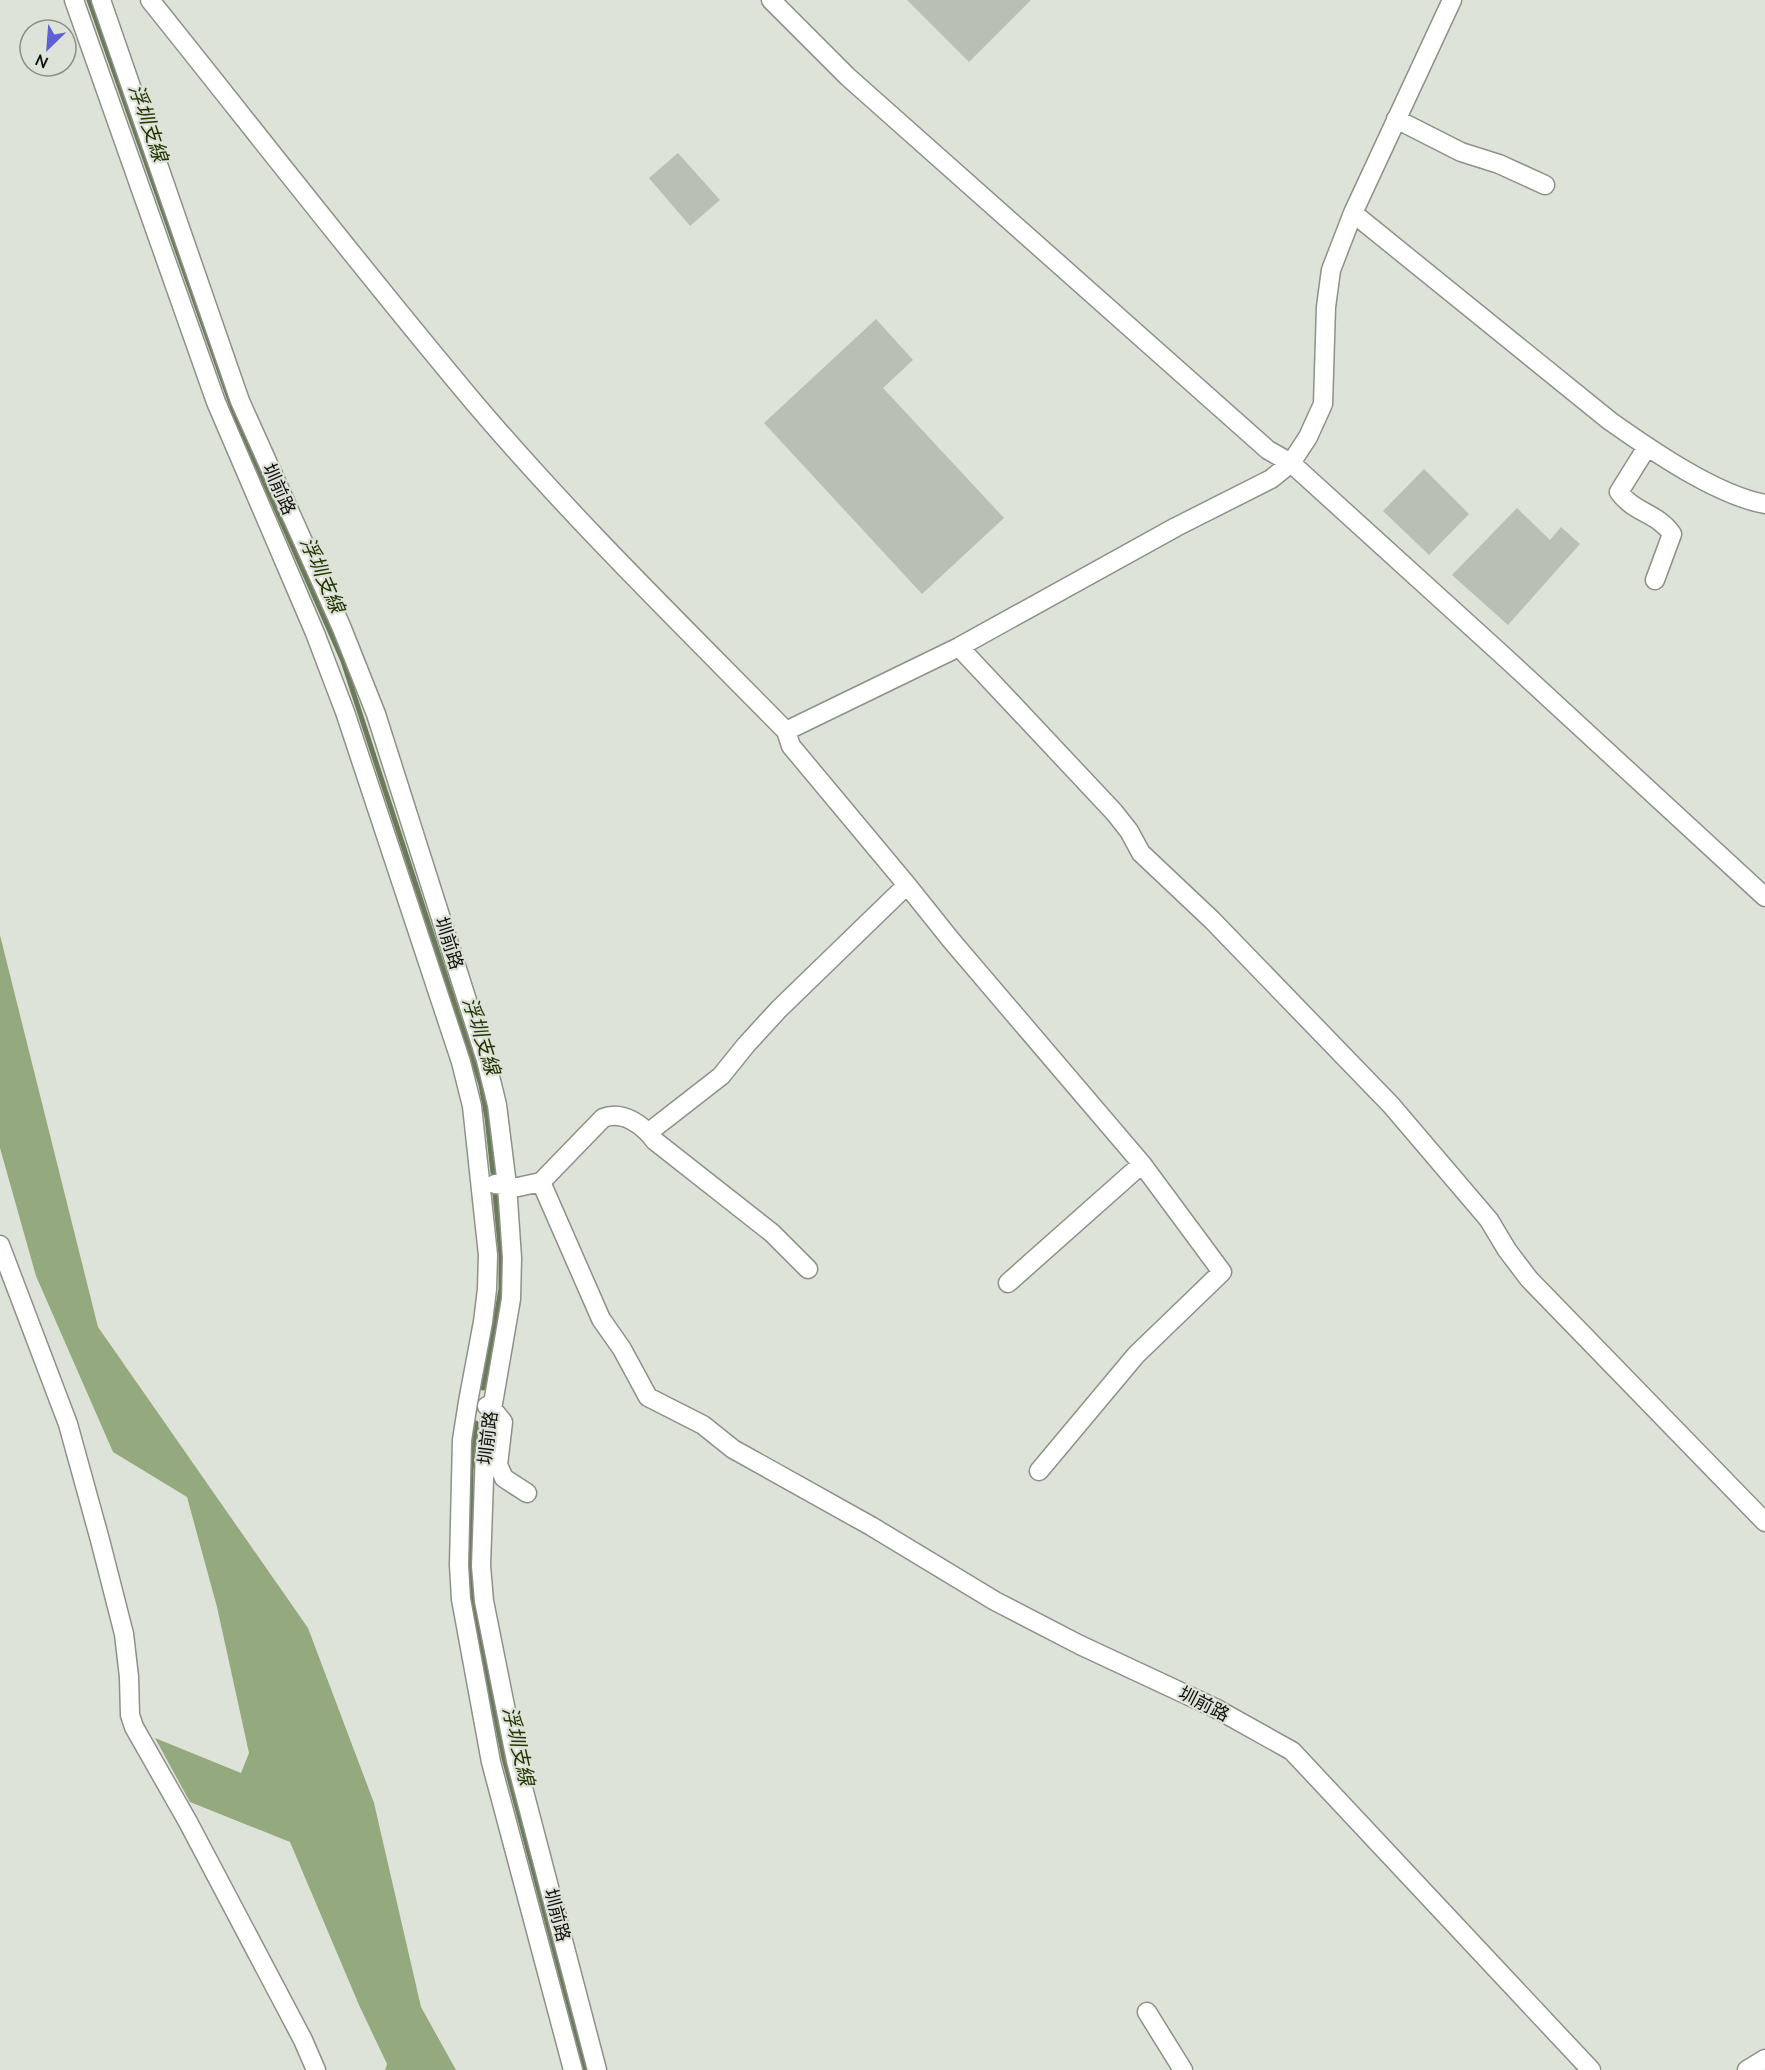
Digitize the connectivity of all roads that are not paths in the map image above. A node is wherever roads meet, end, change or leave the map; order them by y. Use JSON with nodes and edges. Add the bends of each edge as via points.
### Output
{"nodes":[{"id":1,"x":74,"y":0,"type":"edge"},
{"id":2,"x":101,"y":0,"type":"edge"},
{"id":3,"x":150,"y":0,"type":"edge"},
{"id":4,"x":771,"y":0,"type":"edge"},
{"id":5,"x":1452,"y":0,"type":"edge"},
{"id":6,"x":1396,"y":119,"type":"junction"},
{"id":7,"x":1545,"y":185,"type":"dead end"},
{"id":8,"x":1353,"y":213,"type":"junction"},
{"id":9,"x":1647,"y":447,"type":"junction"},
{"id":10,"x":1291,"y":463,"type":"junction"},
{"id":11,"x":1765,"y":504,"type":"edge"},
{"id":12,"x":1655,"y":580,"type":"dead end"},
{"id":13,"x":959,"y":647,"type":"junction"},
{"id":14,"x":786,"y":731,"type":"junction"},
{"id":15,"x":907,"y":885,"type":"junction"},
{"id":16,"x":1765,"y":897,"type":"edge"},
{"id":17,"x":649,"y":1132,"type":"junction"},
{"id":18,"x":1142,"y":1164,"type":"junction"},
{"id":19,"x":541,"y":1182,"type":"junction"},
{"id":20,"x":481,"y":1183,"type":"junction"},
{"id":21,"x":507,"y":1185,"type":"junction"},
{"id":22,"x":0,"y":1245,"type":"edge"},
{"id":23,"x":808,"y":1269,"type":"dead end"},
{"id":24,"x":1008,"y":1283,"type":"dead end"},
{"id":25,"x":468,"y":1402,"type":"junction"},
{"id":26,"x":491,"y":1407,"type":"junction"},
{"id":27,"x":1039,"y":1471,"type":"dead end"},
{"id":28,"x":527,"y":1493,"type":"dead end"},
{"id":29,"x":1765,"y":1522,"type":"edge"},
{"id":30,"x":1147,"y":2012,"type":"dead end"},
{"id":31,"x":1765,"y":2059,"type":"edge"},
{"id":32,"x":316,"y":2070,"type":"edge"},
{"id":33,"x":573,"y":2070,"type":"edge"},
{"id":34,"x":597,"y":2070,"type":"edge"},
{"id":35,"x":1183,"y":2070,"type":"edge"},
{"id":36,"x":1591,"y":2070,"type":"edge"},
{"id":37,"x":1747,"y":2070,"type":"edge"}],
"edges":[{"from":1,"to":20,"type":"street","name":"圳前路","via":[[216,402],[345,712],[461,1062],[472,1106]]},
{"from":2,"to":21,"type":"street","name":"圳前路","via":[[240,401],[376,714],[486,1060],[497,1105]]},
{"from":3,"to":14,"type":"street","via":[[478,407],[584,525]]},
{"from":4,"to":10,"type":"street","via":[[848,77],[1000,213],[1268,450]]},
{"from":5,"to":6,"type":"street"},
{"from":6,"to":7,"type":"street","via":[[1461,152]]},
{"from":6,"to":8,"type":"street"},
{"from":8,"to":9,"type":"street"},
{"from":8,"to":10,"type":"street","via":[[1331,270],[1328,289],[1323,404]]},
{"from":9,"to":11,"type":"street","via":[[1724,490]]},
{"from":9,"to":12,"type":"street","via":[[1619,492],[1626,502],[1665,523],[1672,534]]},
{"from":10,"to":13,"type":"street","via":[[1271,479]]},
{"from":10,"to":16,"type":"street"},
{"from":13,"to":14,"type":"street"},
{"from":13,"to":29,"type":"street","via":[[1114,812],[1141,853],[1212,920],[1390,1105],[1489,1220],[1529,1279]]},
{"from":14,"to":15,"type":"street","via":[[791,746]]},
{"from":15,"to":17,"type":"street","via":[[779,1009],[721,1076]]},
{"from":15,"to":18,"type":"street"},
{"from":17,"to":19,"type":"street","via":[[624,1117],[603,1118]]},
{"from":17,"to":23,"type":"street","via":[[655,1141],[772,1233]]},
{"from":18,"to":24,"type":"street"},
{"from":18,"to":27,"type":"street","via":[[1222,1272],[1137,1355]]},
{"from":19,"to":21,"type":"street","via":[[530,1186]]},
{"from":19,"to":36,"type":"street","name":"圳前路","via":[[601,1319],[648,1397],[703,1425],[733,1449],[995,1601],[1215,1708],[1292,1751]]},
{"from":20,"to":21,"type":"street"},
{"from":20,"to":25,"type":"street","name":"圳前路","via":[[487,1289]]},
{"from":21,"to":26,"type":"street","name":"圳前路","via":[[511,1299]]},
{"from":22,"to":32,"type":"street","via":[[68,1424],[89,1498],[124,1634],[134,1727],[188,1822]]},
{"from":25,"to":26,"type":"street"},
{"from":25,"to":33,"type":"street","name":"圳前路","via":[[462,1440],[459,1565],[465,1627],[491,1762]]},
{"from":26,"to":28,"type":"street","via":[[503,1422],[498,1465],[504,1478]]},
{"from":26,"to":34,"type":"street","name":"圳前路","via":[[483,1494],[486,1612],[516,1761]]},
{"from":30,"to":35,"type":"street"},
{"from":31,"to":37,"type":"street"}]}
